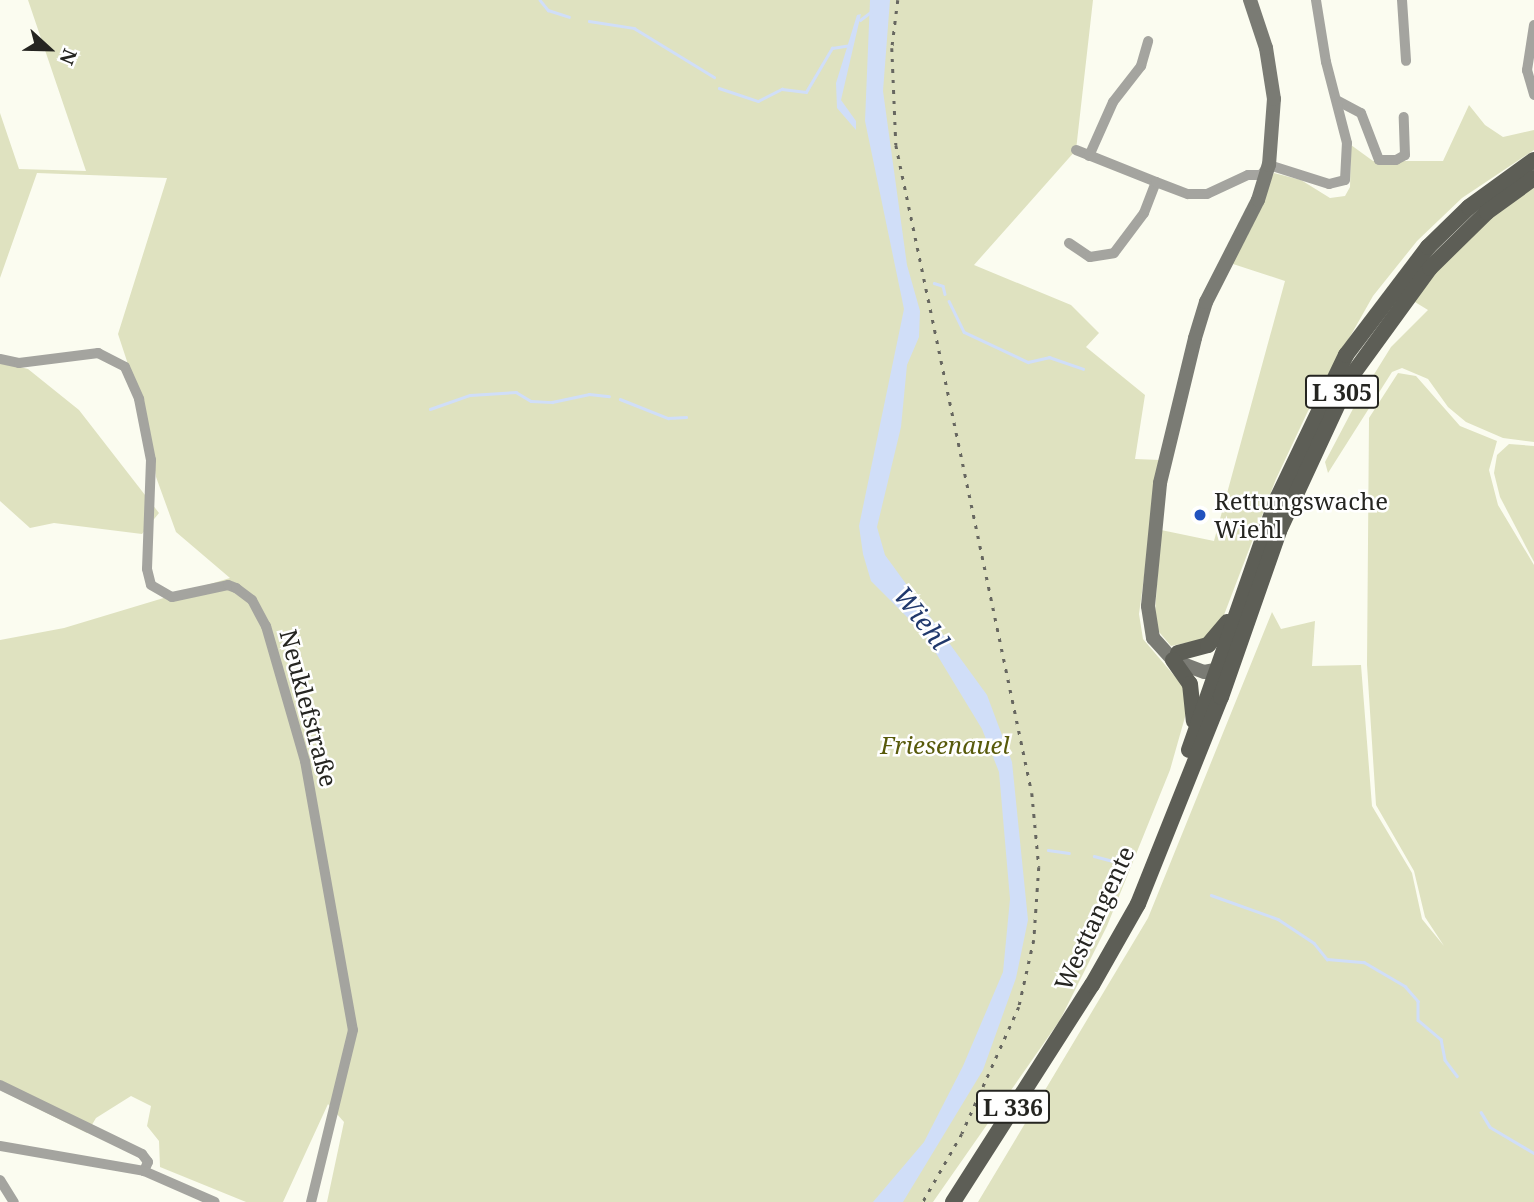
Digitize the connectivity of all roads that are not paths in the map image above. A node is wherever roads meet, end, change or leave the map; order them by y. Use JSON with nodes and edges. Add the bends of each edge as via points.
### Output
{"nodes":[{"id":1,"x":1250,"y":0,"type":"edge"},
{"id":2,"x":1316,"y":0,"type":"edge"},
{"id":3,"x":1402,"y":0,"type":"edge"},
{"id":4,"x":1534,"y":25,"type":"edge"},
{"id":5,"x":1148,"y":41,"type":"dead end"},
{"id":6,"x":1406,"y":61,"type":"dead end"},
{"id":7,"x":1534,"y":95,"type":"edge"},
{"id":8,"x":1338,"y":102,"type":"junction"},
{"id":9,"x":1404,"y":117,"type":"dead end"},
{"id":10,"x":1076,"y":150,"type":"dead end"},
{"id":11,"x":1089,"y":156,"type":"junction"},
{"id":12,"x":1534,"y":160,"type":"edge"},
{"id":13,"x":1269,"y":165,"type":"junction"},
{"id":14,"x":1534,"y":177,"type":"edge"},
{"id":15,"x":1156,"y":181,"type":"junction"},
{"id":16,"x":1069,"y":243,"type":"dead end"},
{"id":17,"x":0,"y":359,"type":"edge"},
{"id":18,"x":1237,"y":609,"type":"junction"},
{"id":19,"x":1176,"y":656,"type":"junction"},
{"id":20,"x":1233,"y":661,"type":"junction"},
{"id":21,"x":1216,"y":671,"type":"junction"},
{"id":22,"x":1220,"y":696,"type":"junction"},
{"id":23,"x":1192,"y":741,"type":"junction"},
{"id":24,"x":1075,"y":1012,"type":"junction"},
{"id":25,"x":0,"y":1085,"type":"edge"},
{"id":26,"x":0,"y":1146,"type":"edge"},
{"id":27,"x":144,"y":1171,"type":"junction"},
{"id":28,"x":0,"y":1180,"type":"edge"},
{"id":29,"x":0,"y":1196,"type":"edge"},
{"id":30,"x":13,"y":1202,"type":"edge"},
{"id":31,"x":215,"y":1202,"type":"edge"},
{"id":32,"x":311,"y":1202,"type":"edge"},
{"id":33,"x":953,"y":1202,"type":"edge"}],
"edges":[{"from":1,"to":13,"type":"main road","number":"L 336","via":[[1266,48],[1274,99]]},
{"from":2,"to":8,"type":"street"},
{"from":3,"to":6,"type":"street"},
{"from":4,"to":7,"type":"street","via":[[1527,70]]},
{"from":5,"to":11,"type":"street","via":[[1141,66],[1112,102]]},
{"from":8,"to":9,"type":"street","via":[[1361,113],[1378,160],[1405,155]]},
{"from":8,"to":13,"type":"street","via":[[1347,143],[1345,180],[1329,184]]},
{"from":10,"to":11,"type":"street"},
{"from":11,"to":15,"type":"street"},
{"from":12,"to":18,"type":"main road","name":"Westtangente","number":"L 305","via":[[1449,225],[1407,270],[1358,336],[1293,462]]},
{"from":13,"to":15,"type":"street","via":[[1261,175],[1248,175],[1207,194],[1188,194]]},
{"from":13,"to":19,"type":"main road","number":"L 336","via":[[1258,200],[1206,302],[1173,440],[1168,486],[1160,505],[1148,606],[1150,631],[1161,647]]},
{"from":14,"to":20,"type":"main road","name":"Westtangente","number":"L 305","via":[[1449,249],[1365,355],[1312,453]]},
{"from":15,"to":16,"type":"street","via":[[1144,214],[1114,253],[1090,257]]},
{"from":17,"to":32,"type":"street","name":"Neuklefstraße","via":[[19,363],[98,353],[125,367],[136,388],[151,460],[147,569],[151,585],[172,597],[228,585],[252,600],[266,626],[305,761],[353,1030]]},
{"from":18,"to":19,"type":"main road","number":"L 305","via":[[1208,645]]},
{"from":18,"to":21,"type":"main road","name":"Westtangente","number":"L 305"},
{"from":19,"to":21,"type":"main road","number":"L 336","via":[[1202,672]]},
{"from":19,"to":23,"type":"main road","number":"L 336","via":[[1192,691]]},
{"from":20,"to":21,"type":"main road"},
{"from":20,"to":22,"type":"main road","name":"Westtangente","number":"L 305"},
{"from":21,"to":22,"type":"main road"},
{"from":21,"to":23,"type":"main road","name":"Westtangente","number":"L 336"},
{"from":22,"to":24,"type":"main road","name":"Westtangente","number":"L 336","via":[[1142,895]]},
{"from":23,"to":24,"type":"main road","name":"Westtangente","number":"L 336","via":[[1141,876]]},
{"from":24,"to":33,"type":"main road","number":"L 336"},
{"from":25,"to":27,"type":"street","via":[[142,1154],[148,1162]]},
{"from":26,"to":27,"type":"street"},
{"from":27,"to":31,"type":"street"},
{"from":28,"to":30,"type":"street"},
{"from":29,"to":30,"type":"street"}]}
